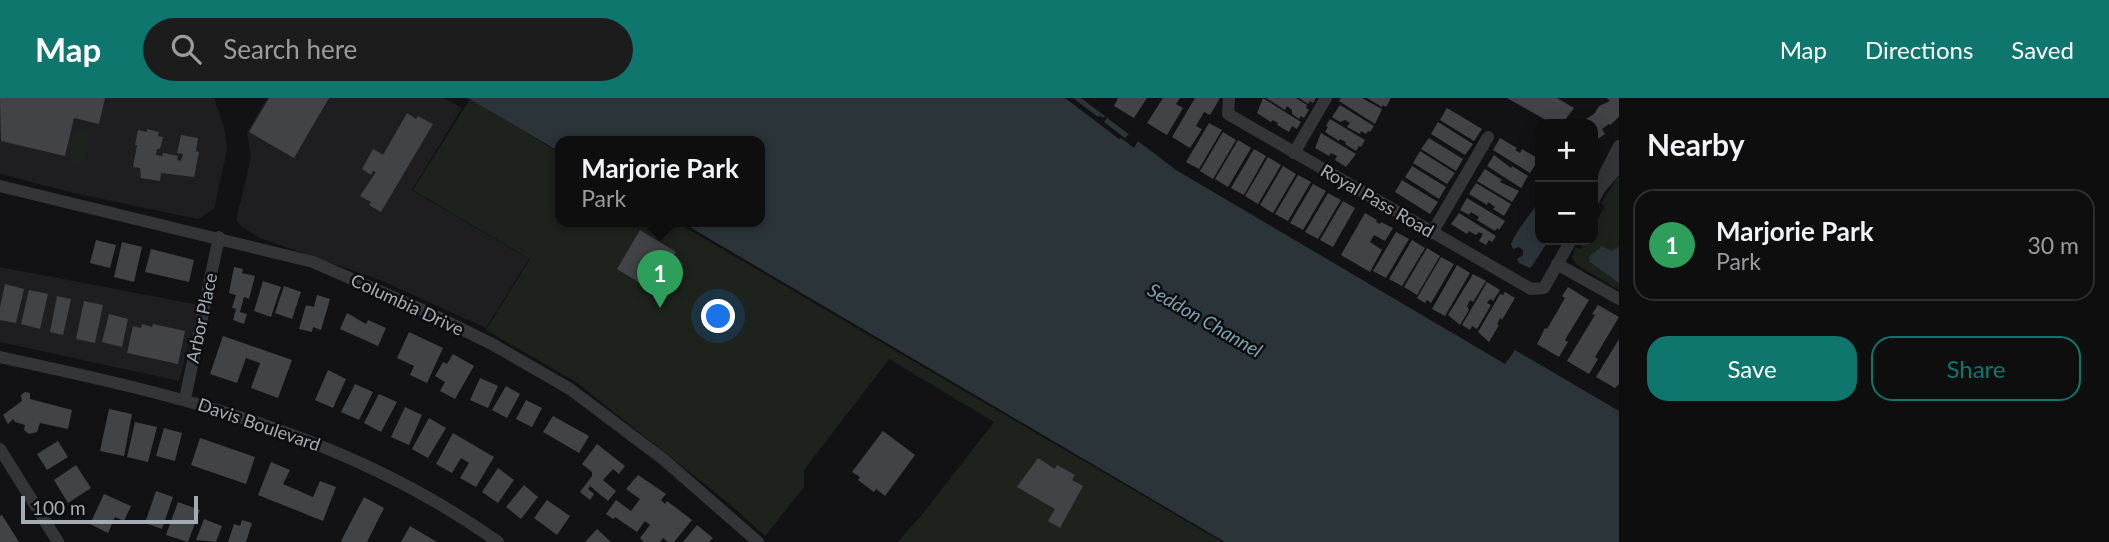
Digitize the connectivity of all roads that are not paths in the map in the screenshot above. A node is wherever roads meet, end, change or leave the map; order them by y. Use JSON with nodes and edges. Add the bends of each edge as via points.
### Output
{"nodes":[{"id":1,"x":1229,"y":98,"type":"edge"},
{"id":2,"x":1326,"y":98,"type":"edge"},
{"id":3,"x":1488,"y":136,"type":"dead end"},
{"id":4,"x":1619,"y":146,"type":"edge"},
{"id":5,"x":1294,"y":153,"type":"junction"},
{"id":6,"x":1619,"y":166,"type":"edge"},
{"id":7,"x":0,"y":186,"type":"edge"},
{"id":8,"x":1600,"y":188,"type":"junction"},
{"id":9,"x":1598,"y":192,"type":"edge"},
{"id":10,"x":1432,"y":233,"type":"junction"},
{"id":11,"x":219,"y":237,"type":"junction"},
{"id":12,"x":1567,"y":245,"type":"edge"},
{"id":13,"x":1557,"y":264,"type":"junction"},
{"id":14,"x":1619,"y":299,"type":"edge"},
{"id":15,"x":0,"y":357,"type":"edge"},
{"id":16,"x":185,"y":399,"type":"junction"},
{"id":17,"x":0,"y":449,"type":"edge"},
{"id":18,"x":489,"y":539,"type":"edge"},
{"id":19,"x":58,"y":542,"type":"edge"},
{"id":20,"x":758,"y":542,"type":"edge"}],
"edges":[{"from":1,"to":5,"type":"street","name":"Royal Pass Road","via":[[1228,114]]},
{"from":2,"to":5,"type":"street"},
{"from":3,"to":10,"type":"street"},
{"from":4,"to":8,"type":"street"},
{"from":5,"to":10,"type":"street","name":"Royal Pass Road"},
{"from":6,"to":8,"type":"street"},
{"from":7,"to":11,"type":"street","name":"Columbia Drive"},
{"from":8,"to":9,"type":"street"},
{"from":10,"to":13,"type":"street","name":"Royal Pass Road","via":[[1531,289],[1544,288]]},
{"from":11,"to":16,"type":"street","name":"Arbor Place"},
{"from":11,"to":20,"type":"street","name":"Columbia Drive","via":[[313,262],[492,344],[560,383],[663,459]]},
{"from":12,"to":13,"type":"street"},
{"from":13,"to":14,"type":"street"},
{"from":15,"to":16,"type":"street","name":"Davis Boulevard"},
{"from":16,"to":18,"type":"street","name":"Davis Boulevard","via":[[336,452],[413,491]]},
{"from":17,"to":19,"type":"street"}]}
